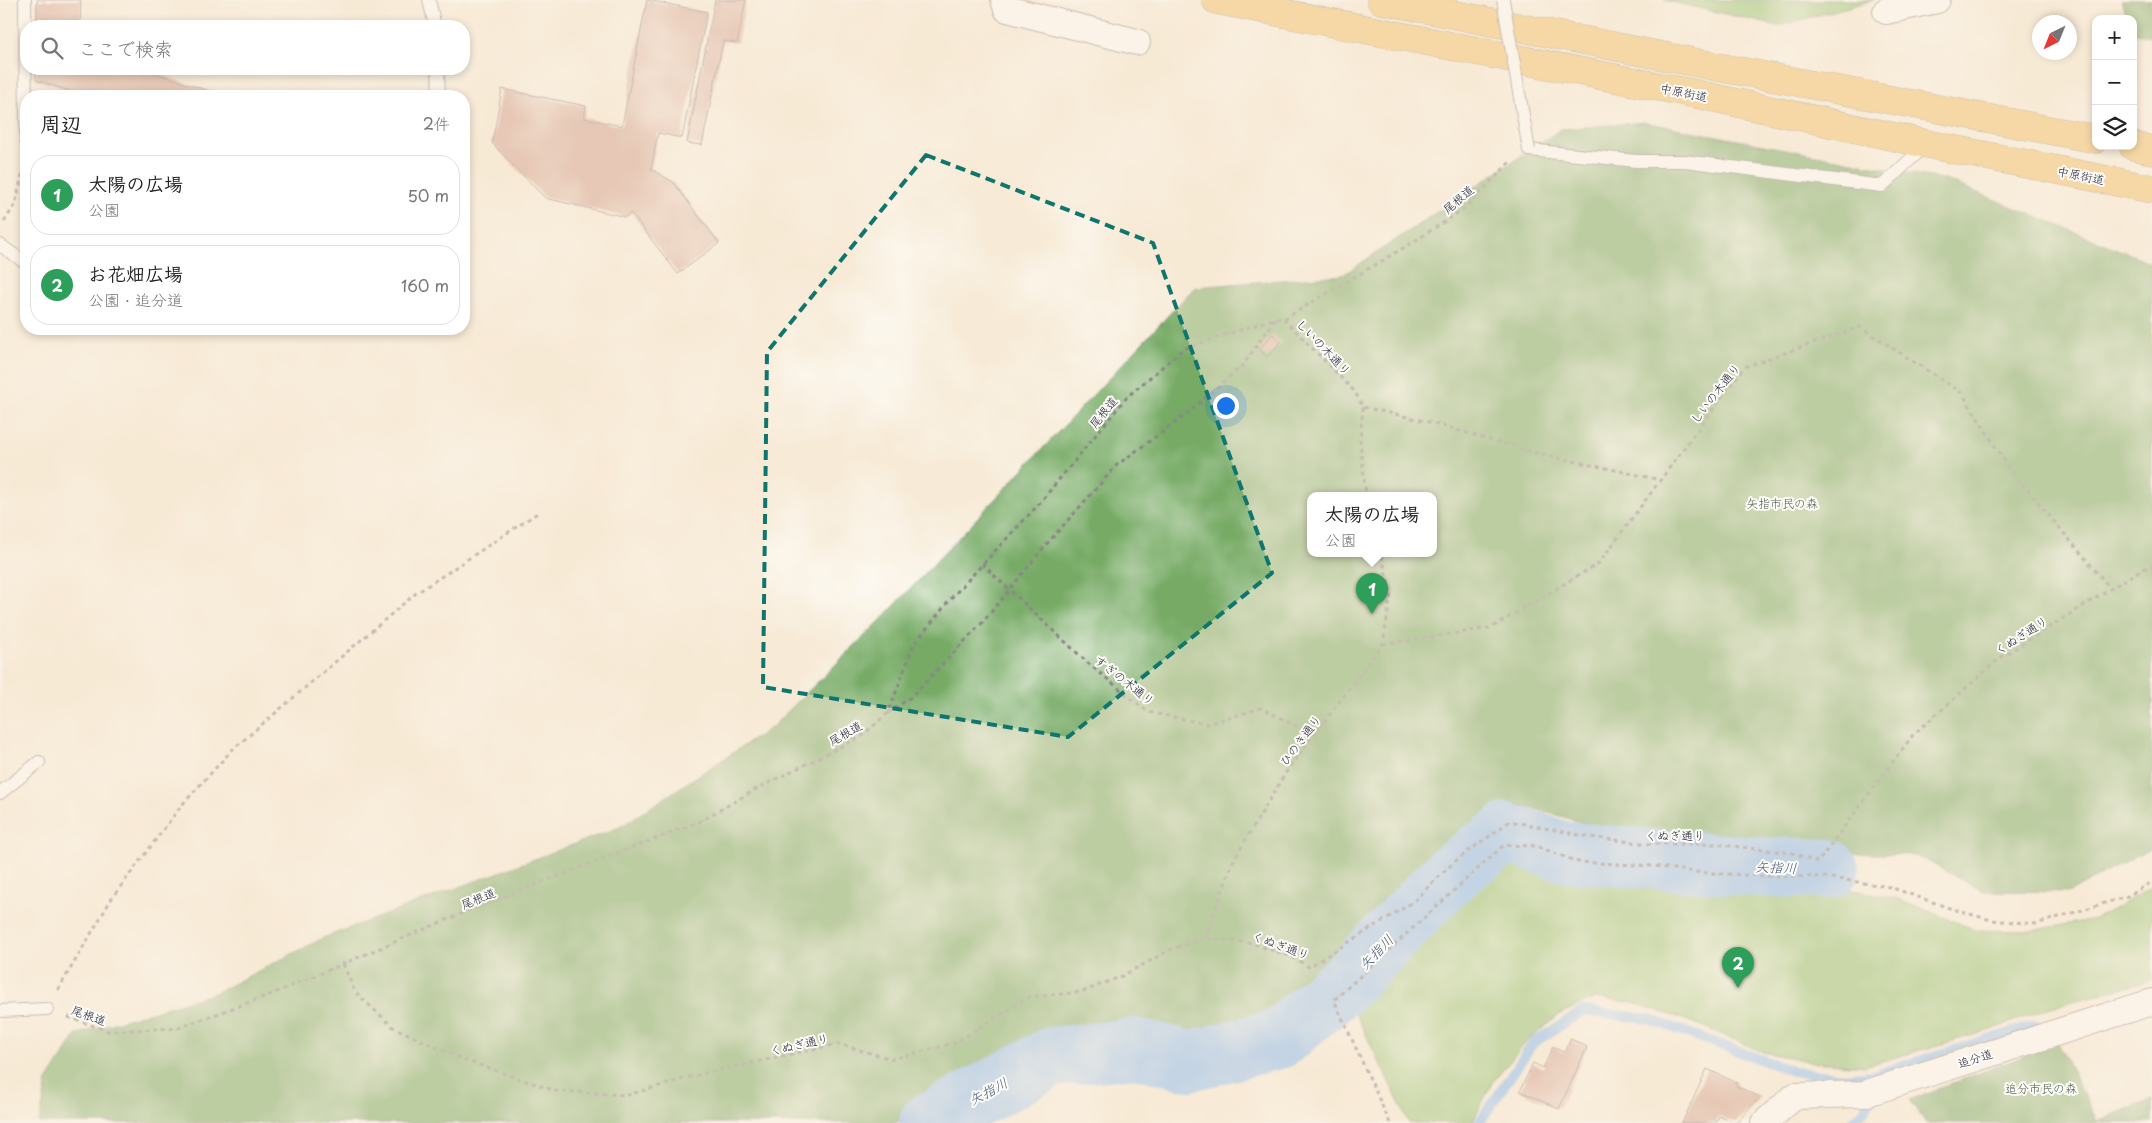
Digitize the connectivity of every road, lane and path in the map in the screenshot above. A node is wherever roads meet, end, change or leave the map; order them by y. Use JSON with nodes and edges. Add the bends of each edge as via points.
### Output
{"nodes":[{"id":1,"x":24,"y":0,"type":"edge"},
{"id":2,"x":430,"y":0,"type":"edge"},
{"id":3,"x":1004,"y":0,"type":"edge"},
{"id":4,"x":1216,"y":0,"type":"edge"},
{"id":5,"x":1381,"y":0,"type":"edge"},
{"id":6,"x":1503,"y":0,"type":"edge"},
{"id":7,"x":1937,"y":0,"type":"edge"},
{"id":8,"x":1886,"y":11,"type":"dead end"},
{"id":9,"x":24,"y":20,"type":"edge"},
{"id":10,"x":434,"y":20,"type":"edge"},
{"id":11,"x":1137,"y":42,"type":"dead end"},
{"id":12,"x":25,"y":75,"type":"edge"},
{"id":13,"x":438,"y":75,"type":"edge"},
{"id":14,"x":25,"y":90,"type":"edge"},
{"id":15,"x":439,"y":90,"type":"edge"},
{"id":16,"x":2092,"y":138,"type":"edge"},
{"id":17,"x":1927,"y":144,"type":"junction"},
{"id":18,"x":2137,"y":147,"type":"edge"},
{"id":19,"x":1529,"y":150,"type":"junction"},
{"id":20,"x":2152,"y":150,"type":"edge"},
{"id":21,"x":20,"y":185,"type":"edge"},
{"id":22,"x":2152,"y":189,"type":"edge"},
{"id":23,"x":0,"y":229,"type":"edge"},
{"id":24,"x":0,"y":244,"type":"edge"},
{"id":25,"x":20,"y":259,"type":"edge"},
{"id":26,"x":1276,"y":318,"type":"junction"},
{"id":27,"x":1284,"y":319,"type":"junction"},
{"id":28,"x":1363,"y":407,"type":"junction"},
{"id":29,"x":1661,"y":480,"type":"junction"},
{"id":30,"x":1366,"y":492,"type":"edge"},
{"id":31,"x":539,"y":512,"type":"dead end"},
{"id":32,"x":1381,"y":557,"type":"edge"},
{"id":33,"x":982,"y":564,"type":"junction"},
{"id":34,"x":2152,"y":566,"type":"edge"},
{"id":35,"x":1010,"y":589,"type":"junction"},
{"id":36,"x":2111,"y":589,"type":"junction"},
{"id":37,"x":1383,"y":644,"type":"junction"},
{"id":38,"x":888,"y":713,"type":"junction"},
{"id":39,"x":1314,"y":735,"type":"junction"},
{"id":40,"x":39,"y":762,"type":"dead end"},
{"id":41,"x":0,"y":793,"type":"edge"},
{"id":42,"x":2152,"y":882,"type":"edge"},
{"id":43,"x":1205,"y":938,"type":"junction"},
{"id":44,"x":343,"y":964,"type":"junction"},
{"id":45,"x":2152,"y":1002,"type":"edge"},
{"id":46,"x":47,"y":1009,"type":"junction"},
{"id":47,"x":0,"y":1011,"type":"edge"},
{"id":48,"x":1390,"y":1123,"type":"edge"},
{"id":49,"x":1764,"y":1123,"type":"edge"}],
"edges":[{"from":1,"to":9,"type":"lane"},
{"from":2,"to":10,"type":"lane"},
{"from":3,"to":11,"type":"street","via":[[1007,9]]},
{"from":4,"to":17,"type":"main road","name":"中原街道","via":[[1696,94]]},
{"from":5,"to":16,"type":"main road"},
{"from":6,"to":19,"type":"lane","bridge":true},
{"from":7,"to":8,"type":"street"},
{"from":12,"to":14,"type":"lane"},
{"from":13,"to":15,"type":"lane"},
{"from":17,"to":19,"type":"lane","via":[[1882,186],[1684,161],[1636,161]]},
{"from":17,"to":22,"type":"main road","name":"中原街道"},
{"from":18,"to":20,"type":"main road"},
{"from":19,"to":27,"type":"path","name":"尾根道","via":[[1514,158],[1464,209]]},
{"from":21,"to":23,"type":"path","via":[[16,205]]},
{"from":24,"to":25,"type":"lane"},
{"from":26,"to":27,"type":"path","name":"尾根道"},
{"from":26,"to":33,"type":"path","name":"尾根道","via":[[1183,348],[1127,397],[1038,505]]},
{"from":26,"to":35,"type":"path","via":[[1243,365],[1188,413],[1117,465]]},
{"from":27,"to":28,"type":"path","name":"しいの木通り","via":[[1355,392]]},
{"from":28,"to":29,"type":"path","via":[[1536,453]]},
{"from":28,"to":30,"type":"path","via":[[1360,440]]},
{"from":29,"to":36,"type":"path","name":"しいの木通り","via":[[1744,367],[1860,328],[1962,393],[2009,468]]},
{"from":29,"to":37,"type":"path","via":[[1599,563],[1490,628]]},
{"from":31,"to":46,"type":"path","via":[[414,594],[232,750],[181,806],[112,898]]},
{"from":32,"to":37,"type":"path","name":"ひのき通り","via":[[1391,593]]},
{"from":33,"to":35,"type":"path","name":"すぎの木通り"},
{"from":33,"to":38,"type":"path","name":"尾根道","via":[[914,644]]},
{"from":34,"to":36,"type":"path","name":"くぬぎ通り"},
{"from":35,"to":38,"type":"path","via":[[911,697]]},
{"from":35,"to":39,"type":"path","name":"すぎの木通り","via":[[1089,664],[1148,712],[1207,724],[1261,708]]},
{"from":36,"to":43,"type":"path","name":"くぬぎ通り","via":[[2000,658],[1913,735],[1818,862],[1792,853],[1715,844],[1649,844],[1590,837],[1510,821],[1454,862],[1414,902],[1309,967],[1290,956],[1248,942]]},
{"from":37,"to":39,"type":"path","name":"ひのき通り"},
{"from":38,"to":44,"type":"path","name":"尾根道","via":[[862,736],[758,788],[699,822],[477,907]]},
{"from":39,"to":43,"type":"path","name":"ひのき通り","via":[[1288,769],[1234,859]]},
{"from":40,"to":41,"type":"lane"},
{"from":42,"to":48,"type":"path","via":[[2128,896],[2036,924],[1991,920],[1890,887],[1825,877],[1758,876],[1578,862],[1536,846],[1504,845],[1334,1000]]},
{"from":43,"to":44,"type":"path","name":"くぬぎ通り","via":[[1172,949],[1120,977],[1082,992],[1029,997],[955,1043],[892,1059],[838,1044],[701,1074],[628,1094],[556,1091],[464,1060],[393,1027],[355,992]]},
{"from":44,"to":46,"type":"path","name":"尾根道","via":[[178,1028],[108,1031]]},
{"from":45,"to":49,"type":"street","name":"追分道","via":[[1864,1094],[1795,1096]]},
{"from":46,"to":47,"type":"lane"}]}
